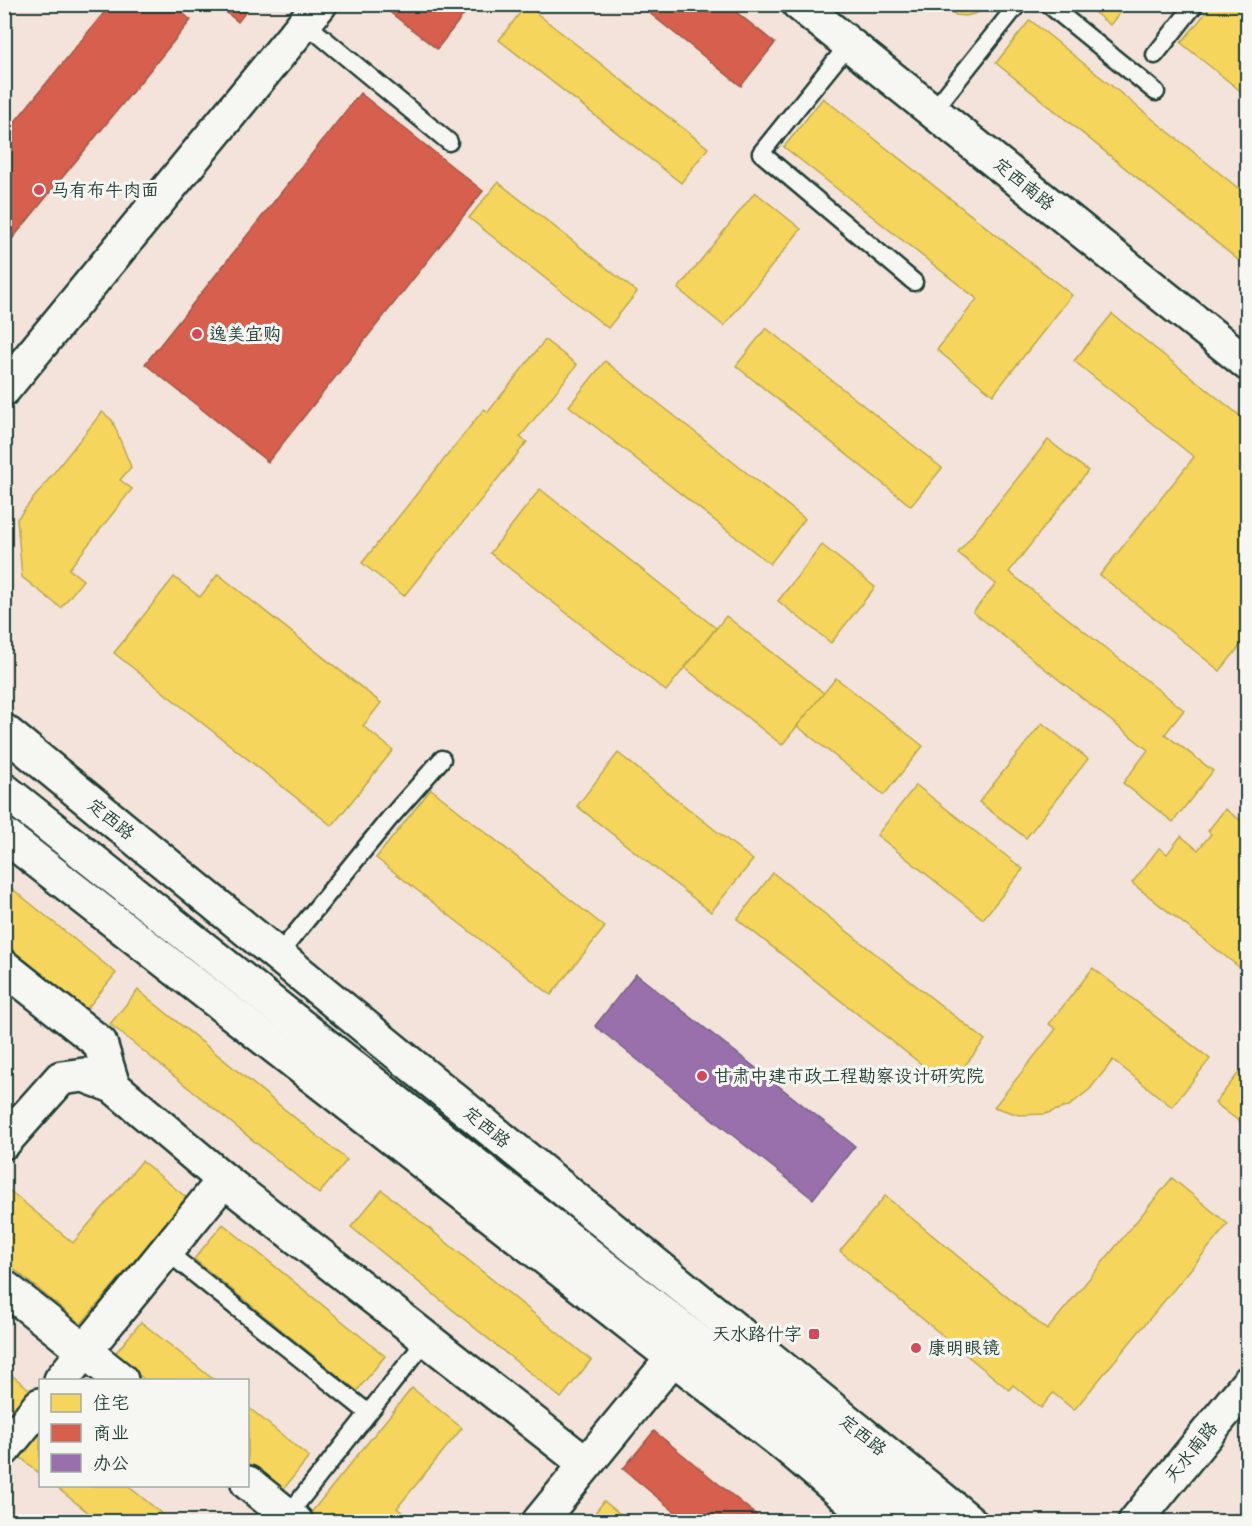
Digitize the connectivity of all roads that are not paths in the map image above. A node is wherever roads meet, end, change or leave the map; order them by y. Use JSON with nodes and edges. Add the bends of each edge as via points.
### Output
{"nodes":[{"id":1,"x":800,"y":4,"type":"edge"},
{"id":2,"x":1018,"y":4,"type":"edge"},
{"id":3,"x":1048,"y":4,"type":"edge"},
{"id":4,"x":1195,"y":4,"type":"edge"},
{"id":5,"x":312,"y":14,"type":"edge"},
{"id":6,"x":849,"y":44,"type":"junction"},
{"id":7,"x":1155,"y":55,"type":"dead end"},
{"id":8,"x":1156,"y":92,"type":"dead end"},
{"id":9,"x":933,"y":111,"type":"junction"},
{"id":10,"x":449,"y":142,"type":"dead end"},
{"id":11,"x":914,"y":282,"type":"dead end"},
{"id":12,"x":1248,"y":364,"type":"edge"},
{"id":13,"x":4,"y":389,"type":"edge"},
{"id":14,"x":4,"y":731,"type":"edge"},
{"id":15,"x":442,"y":759,"type":"dead end"},
{"id":16,"x":4,"y":790,"type":"edge"},
{"id":17,"x":4,"y":835,"type":"edge"},
{"id":18,"x":278,"y":955,"type":"junction"},
{"id":19,"x":4,"y":967,"type":"edge"},
{"id":20,"x":113,"y":1086,"type":"junction"},
{"id":21,"x":4,"y":1142,"type":"edge"},
{"id":22,"x":224,"y":1180,"type":"junction"},
{"id":23,"x":166,"y":1251,"type":"junction"},
{"id":24,"x":4,"y":1287,"type":"edge"},
{"id":25,"x":427,"y":1339,"type":"junction"},
{"id":26,"x":84,"y":1351,"type":"junction"},
{"id":27,"x":673,"y":1358,"type":"junction"},
{"id":28,"x":62,"y":1379,"type":"edge"},
{"id":29,"x":120,"y":1379,"type":"edge"},
{"id":30,"x":1248,"y":1383,"type":"edge"},
{"id":31,"x":39,"y":1406,"type":"edge"},
{"id":32,"x":368,"y":1412,"type":"junction"},
{"id":33,"x":7,"y":1442,"type":"edge"},
{"id":34,"x":586,"y":1464,"type":"junction"},
{"id":35,"x":249,"y":1484,"type":"edge"},
{"id":36,"x":292,"y":1518,"type":"edge"},
{"id":37,"x":539,"y":1521,"type":"edge"},
{"id":38,"x":876,"y":1521,"type":"edge"},
{"id":39,"x":925,"y":1521,"type":"edge"},
{"id":40,"x":970,"y":1521,"type":"edge"},
{"id":41,"x":1135,"y":1521,"type":"edge"}],
"edges":[{"from":1,"to":6,"type":"street","name":"定西南路"},
{"from":2,"to":9,"type":"lane"},
{"from":3,"to":8,"type":"lane"},
{"from":4,"to":7,"type":"lane"},
{"from":5,"to":10,"type":"lane"},
{"from":5,"to":13,"type":"street"},
{"from":6,"to":9,"type":"street","name":"定西南路"},
{"from":6,"to":11,"type":"lane","via":[[761,153]]},
{"from":9,"to":12,"type":"street","name":"定西南路"},
{"from":14,"to":18,"type":"street","name":"定西路"},
{"from":15,"to":18,"type":"lane"},
{"from":16,"to":39,"type":"street","name":"定西路"},
{"from":17,"to":27,"type":"street"},
{"from":18,"to":40,"type":"street","name":"定西路"},
{"from":19,"to":20,"type":"street","via":[[100,1043]]},
{"from":20,"to":21,"type":"street","via":[[84,1075],[61,1078]]},
{"from":20,"to":22,"type":"street"},
{"from":22,"to":23,"type":"street"},
{"from":22,"to":25,"type":"street"},
{"from":23,"to":26,"type":"street"},
{"from":23,"to":32,"type":"lane"},
{"from":24,"to":26,"type":"street"},
{"from":25,"to":32,"type":"lane"},
{"from":25,"to":34,"type":"street"},
{"from":26,"to":28,"type":"street"},
{"from":26,"to":29,"type":"street"},
{"from":27,"to":34,"type":"street"},
{"from":27,"to":38,"type":"street"},
{"from":30,"to":41,"type":"street","name":"天水南路"},
{"from":31,"to":33,"type":"street"},
{"from":32,"to":36,"type":"lane"},
{"from":34,"to":37,"type":"street"},
{"from":35,"to":36,"type":"street"}]}
